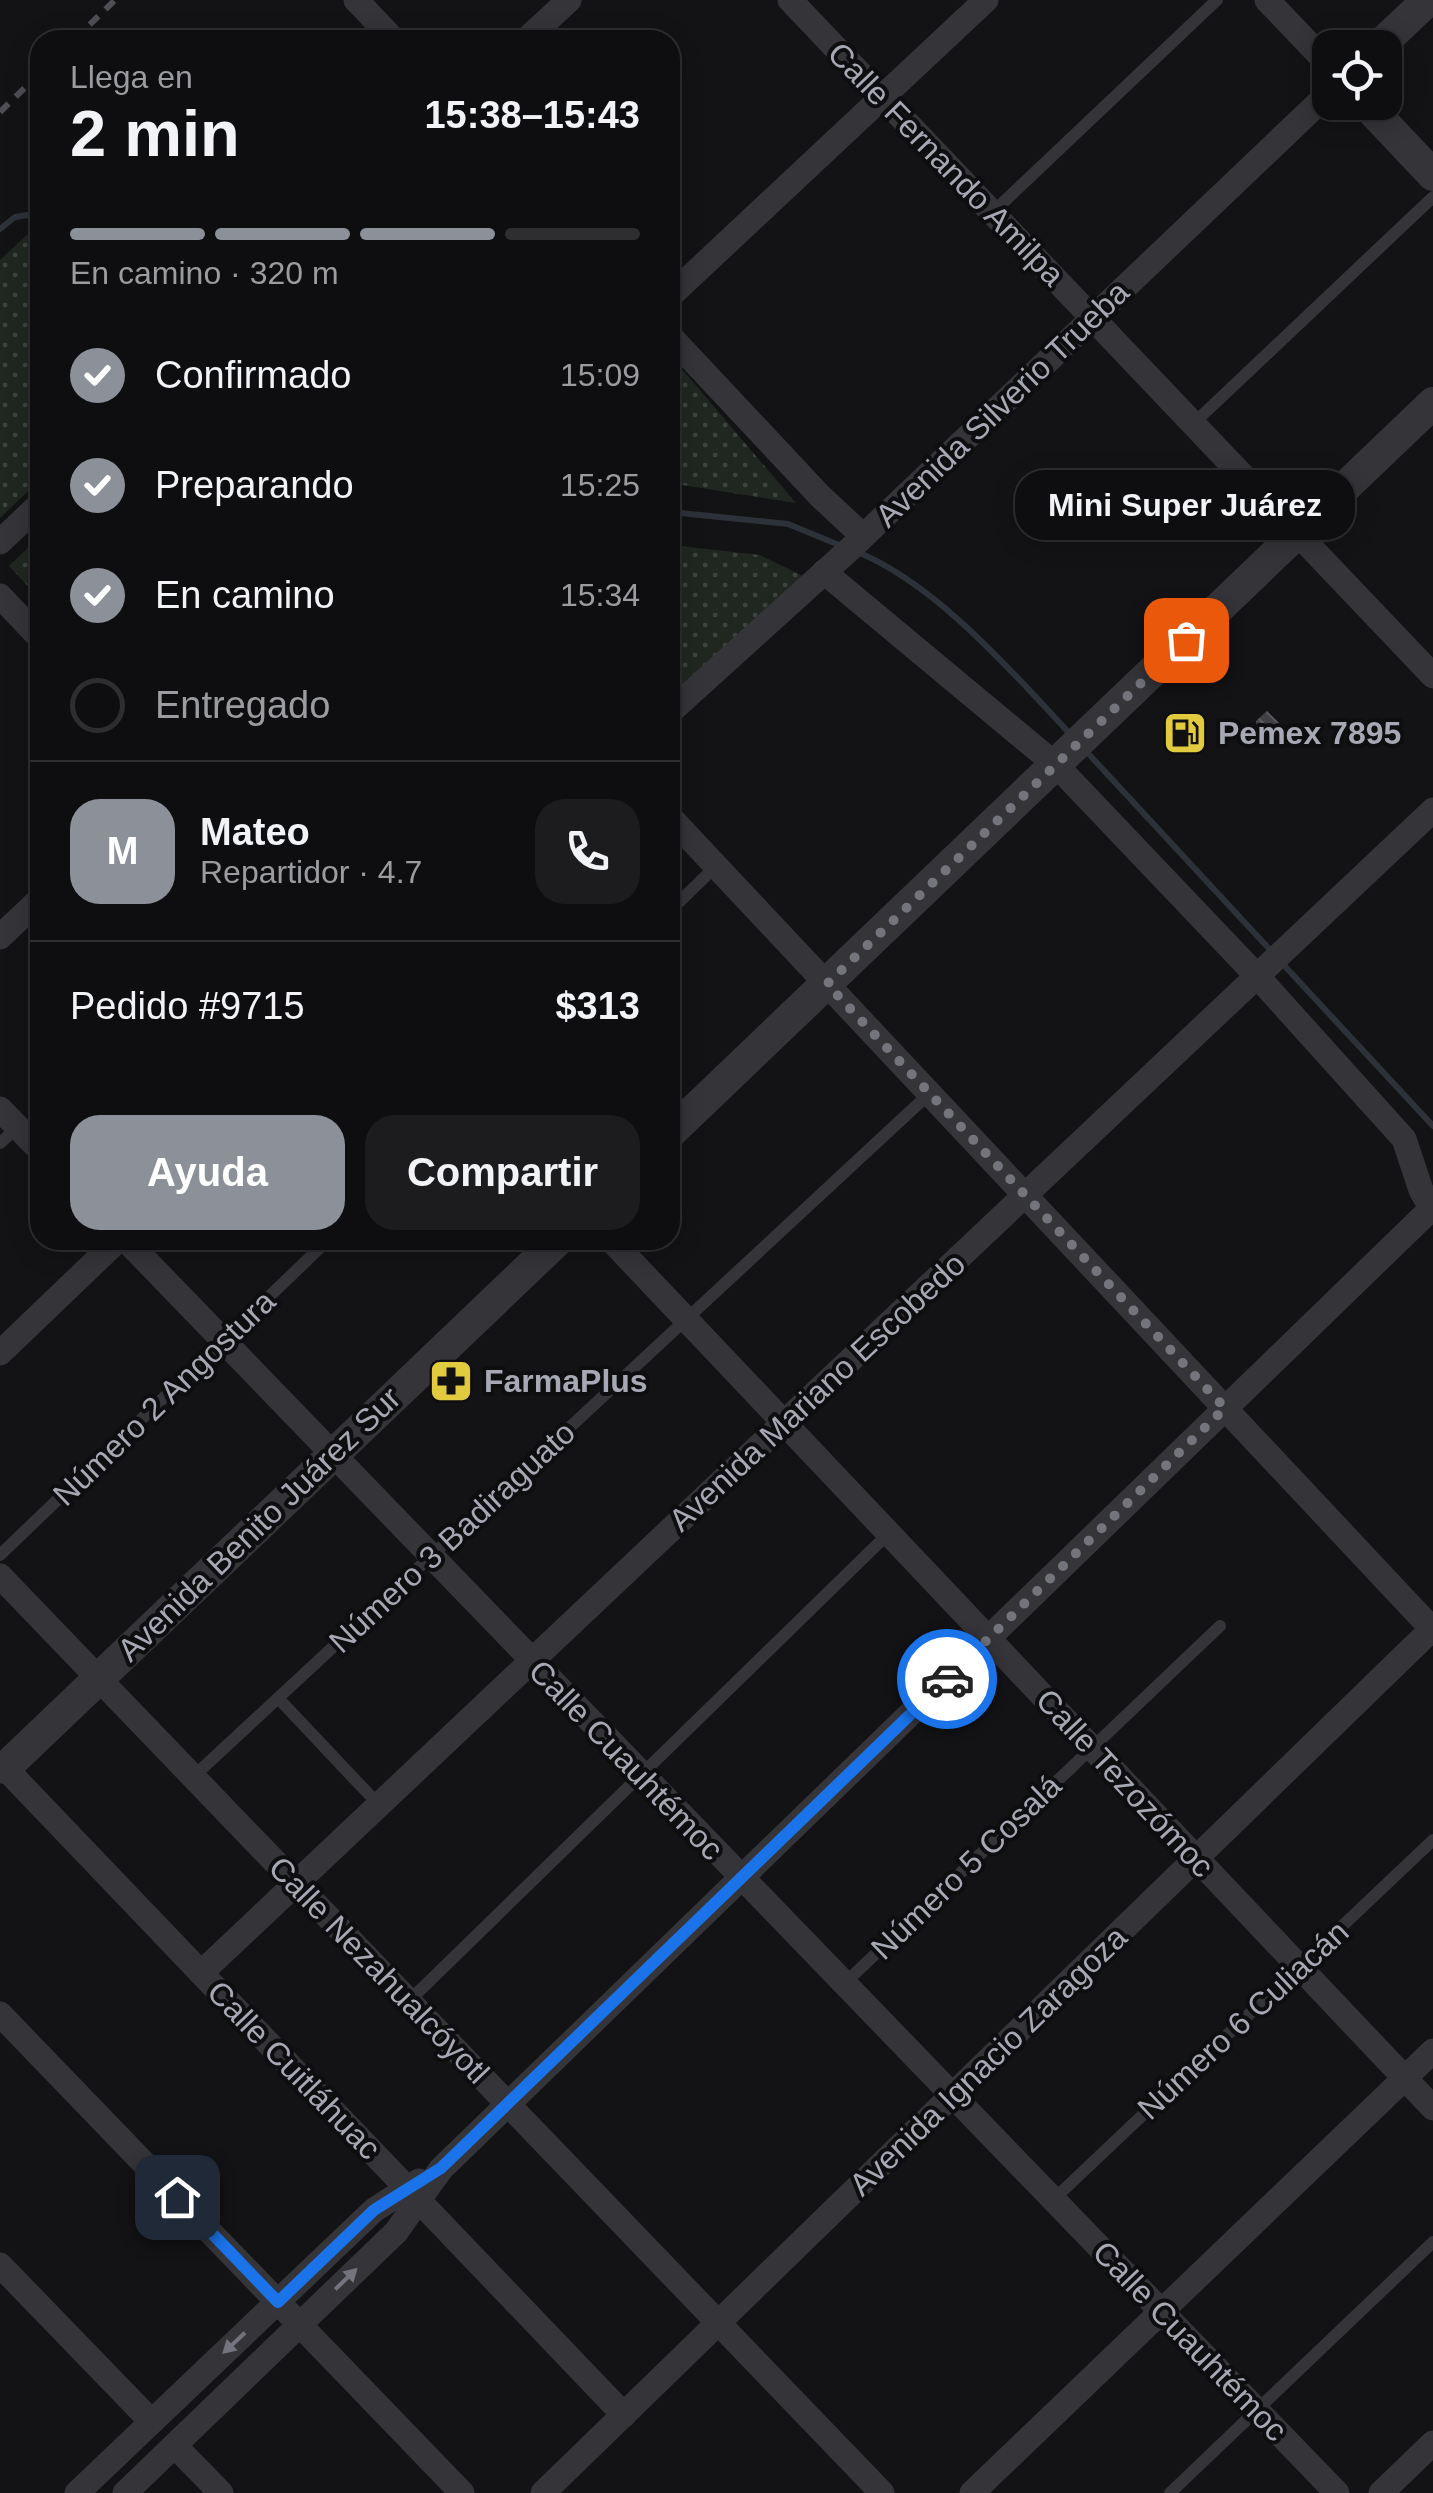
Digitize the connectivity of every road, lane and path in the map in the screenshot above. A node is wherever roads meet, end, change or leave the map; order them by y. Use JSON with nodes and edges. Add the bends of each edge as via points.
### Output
{"nodes":[{"id":1,"x":356,"y":0,"type":"edge"},
{"id":2,"x":569,"y":0,"type":"edge"},
{"id":3,"x":790,"y":0,"type":"edge"},
{"id":4,"x":986,"y":0,"type":"edge"},
{"id":5,"x":1217,"y":0,"type":"edge"},
{"id":6,"x":1267,"y":0,"type":"edge"},
{"id":7,"x":1428,"y":0,"type":"edge"},
{"id":8,"x":384,"y":30,"type":"edge"},
{"id":9,"x":537,"y":30,"type":"edge"},
{"id":10,"x":1396,"y":30,"type":"edge"},
{"id":11,"x":1312,"y":47,"type":"edge"},
{"id":12,"x":882,"y":97,"type":"junction"},
{"id":13,"x":1312,"y":109,"type":"edge"},
{"id":14,"x":1381,"y":120,"type":"edge"},
{"id":15,"x":1433,"y":175,"type":"edge"},
{"id":16,"x":1433,"y":197,"type":"edge"},
{"id":17,"x":992,"y":213,"type":"junction"},
{"id":18,"x":680,"y":287,"type":"edge"},
{"id":19,"x":1092,"y":318,"type":"junction"},
{"id":20,"x":680,"y":347,"type":"edge"},
{"id":21,"x":1433,"y":403,"type":"edge"},
{"id":22,"x":1193,"y":424,"type":"junction"},
{"id":23,"x":30,"y":514,"type":"edge"},
{"id":24,"x":1297,"y":534,"type":"junction"},
{"id":25,"x":863,"y":536,"type":"junction"},
{"id":26,"x":0,"y":542,"type":"edge"},
{"id":27,"x":824,"y":572,"type":"junction"},
{"id":28,"x":0,"y":596,"type":"edge"},
{"id":29,"x":30,"y":628,"type":"edge"},
{"id":30,"x":1433,"y":676,"type":"edge"},
{"id":31,"x":680,"y":703,"type":"edge"},
{"id":32,"x":1061,"y":761,"type":"junction"},
{"id":33,"x":1433,"y":810,"type":"edge"},
{"id":34,"x":680,"y":827,"type":"edge"},
{"id":35,"x":716,"y":866,"type":"junction"},
{"id":36,"x":680,"y":900,"type":"edge"},
{"id":37,"x":30,"y":908,"type":"edge"},
{"id":38,"x":0,"y":937,"type":"edge"},
{"id":39,"x":1257,"y":976,"type":"junction"},
{"id":40,"x":827,"y":984,"type":"junction"},
{"id":41,"x":930,"y":1093,"type":"junction"},
{"id":42,"x":680,"y":1124,"type":"edge"},
{"id":43,"x":6,"y":1126,"type":"edge"},
{"id":44,"x":30,"y":1143,"type":"edge"},
{"id":45,"x":1025,"y":1195,"type":"junction"},
{"id":46,"x":1432,"y":1209,"type":"edge"},
{"id":47,"x":108,"y":1250,"type":"edge"},
{"id":48,"x":136,"y":1250,"type":"edge"},
{"id":49,"x":318,"y":1250,"type":"edge"},
{"id":50,"x":547,"y":1250,"type":"edge"},
{"id":51,"x":621,"y":1250,"type":"edge"},
{"id":52,"x":686,"y":1319,"type":"junction"},
{"id":53,"x":223,"y":1342,"type":"junction"},
{"id":54,"x":0,"y":1353,"type":"edge"},
{"id":55,"x":1225,"y":1408,"type":"junction"},
{"id":56,"x":784,"y":1422,"type":"junction"},
{"id":57,"x":332,"y":1455,"type":"junction"},
{"id":58,"x":888,"y":1533,"type":"junction"},
{"id":59,"x":0,"y":1555,"type":"edge"},
{"id":60,"x":430,"y":1557,"type":"junction"},
{"id":61,"x":0,"y":1576,"type":"edge"},
{"id":62,"x":1220,"y":1626,"type":"dead end"},
{"id":63,"x":1433,"y":1629,"type":"edge"},
{"id":64,"x":988,"y":1638,"type":"junction"},
{"id":65,"x":531,"y":1662,"type":"junction"},
{"id":66,"x":98,"y":1678,"type":"junction"},
{"id":67,"x":278,"y":1698,"type":"junction"},
{"id":68,"x":1092,"y":1747,"type":"junction"},
{"id":69,"x":2,"y":1774,"type":"edge"},
{"id":70,"x":640,"y":1774,"type":"junction"},
{"id":71,"x":193,"y":1777,"type":"junction"},
{"id":72,"x":379,"y":1805,"type":"junction"},
{"id":73,"x":1433,"y":1840,"type":"edge"},
{"id":74,"x":1196,"y":1858,"type":"junction"},
{"id":75,"x":741,"y":1878,"type":"junction"},
{"id":76,"x":296,"y":1883,"type":"junction"},
{"id":77,"x":1300,"y":1967,"type":"junction"},
{"id":78,"x":200,"y":1973,"type":"junction"},
{"id":79,"x":844,"y":1984,"type":"junction"},
{"id":80,"x":409,"y":2001,"type":"junction"},
{"id":81,"x":0,"y":2014,"type":"edge"},
{"id":82,"x":1433,"y":2051,"type":"edge"},
{"id":83,"x":1405,"y":2078,"type":"junction"},
{"id":84,"x":952,"y":2096,"type":"junction"},
{"id":85,"x":508,"y":2104,"type":"junction"},
{"id":86,"x":1433,"y":2108,"type":"edge"},
{"id":87,"x":413,"y":2195,"type":"junction"},
{"id":88,"x":1053,"y":2200,"type":"junction"},
{"id":89,"x":1433,"y":2242,"type":"edge"},
{"id":90,"x":0,"y":2265,"type":"edge"},
{"id":91,"x":278,"y":2302,"type":"junction"},
{"id":92,"x":1162,"y":2312,"type":"junction"},
{"id":93,"x":718,"y":2322,"type":"junction"},
{"id":94,"x":299,"y":2324,"type":"junction"},
{"id":95,"x":1257,"y":2410,"type":"junction"},
{"id":96,"x":624,"y":2415,"type":"junction"},
{"id":97,"x":151,"y":2422,"type":"junction"},
{"id":98,"x":1433,"y":2444,"type":"edge"},
{"id":99,"x":174,"y":2446,"type":"junction"},
{"id":100,"x":78,"y":2493,"type":"edge"},
{"id":101,"x":125,"y":2493,"type":"edge"},
{"id":102,"x":222,"y":2493,"type":"edge"},
{"id":103,"x":462,"y":2493,"type":"edge"},
{"id":104,"x":543,"y":2493,"type":"edge"},
{"id":105,"x":882,"y":2493,"type":"edge"},
{"id":106,"x":972,"y":2493,"type":"edge"},
{"id":107,"x":1170,"y":2493,"type":"edge"},
{"id":108,"x":1337,"y":2493,"type":"edge"},
{"id":109,"x":1381,"y":2493,"type":"edge"}],
"edges":[{"from":1,"to":8,"type":"street"},
{"from":2,"to":9,"type":"street"},
{"from":3,"to":12,"type":"street","name":"Calle Fernando Amilpa"},
{"from":4,"to":12,"type":"street"},
{"from":5,"to":17,"type":"lane"},
{"from":6,"to":11,"type":"street"},
{"from":7,"to":10,"type":"street"},
{"from":12,"to":17,"type":"street","name":"Calle Fernando Amilpa"},
{"from":12,"to":18,"type":"street"},
{"from":13,"to":19,"type":"street","name":"Avenida Silverio Trueba"},
{"from":14,"to":15,"type":"street"},
{"from":16,"to":22,"type":"lane"},
{"from":17,"to":19,"type":"street","name":"Calle Fernando Amilpa"},
{"from":19,"to":22,"type":"street","name":"Calle Fernando Amilpa"},
{"from":19,"to":25,"type":"street","name":"Avenida Silverio Trueba"},
{"from":20,"to":25,"type":"street"},
{"from":21,"to":24,"type":"street"},
{"from":22,"to":24,"type":"street","name":"Calle Fernando Amilpa"},
{"from":23,"to":26,"type":"street"},
{"from":24,"to":30,"type":"street","name":"Calle Fernando Amilpa"},
{"from":24,"to":32,"type":"street"},
{"from":25,"to":27,"type":"street","name":"Avenida Silverio Trueba"},
{"from":27,"to":31,"type":"street","name":"Avenida Silverio Trueba"},
{"from":27,"to":32,"type":"street"},
{"from":28,"to":29,"type":"street"},
{"from":32,"to":39,"type":"street"},
{"from":32,"to":40,"type":"street"},
{"from":33,"to":39,"type":"street","name":"Avenida Mariano Escobedo"},
{"from":34,"to":35,"type":"street"},
{"from":35,"to":36,"type":"lane"},
{"from":35,"to":40,"type":"street"},
{"from":37,"to":38,"type":"street"},
{"from":39,"to":45,"type":"street","name":"Avenida Mariano Escobedo"},
{"from":39,"to":46,"type":"street","via":[[1404,1139]]},
{"from":40,"to":41,"type":"street"},
{"from":40,"to":42,"type":"street"},
{"from":41,"to":45,"type":"street"},
{"from":41,"to":52,"type":"lane","name":"Número 3 Badiraguato"},
{"from":43,"to":44,"type":"street"},
{"from":45,"to":55,"type":"street"},
{"from":45,"to":56,"type":"street","name":"Avenida Mariano Escobedo"},
{"from":46,"to":55,"type":"street"},
{"from":47,"to":54,"type":"street"},
{"from":48,"to":53,"type":"street","name":"Calle Cuauhtémoc"},
{"from":49,"to":53,"type":"lane","name":"Número 2 Angostura"},
{"from":50,"to":57,"type":"street","name":"Avenida Benito Juárez Sur"},
{"from":51,"to":52,"type":"street","name":"Calle Tezozómoc"},
{"from":52,"to":56,"type":"street","name":"Calle Tezozómoc"},
{"from":52,"to":60,"type":"lane","name":"Número 3 Badiraguato"},
{"from":53,"to":57,"type":"street","name":"Calle Cuauhtémoc"},
{"from":53,"to":59,"type":"lane","name":"Número 2 Angostura"},
{"from":55,"to":63,"type":"street"},
{"from":55,"to":64,"type":"street"},
{"from":56,"to":58,"type":"street","name":"Calle Tezozómoc"},
{"from":56,"to":65,"type":"street","name":"Avenida Mariano Escobedo"},
{"from":57,"to":60,"type":"street","name":"Calle Cuauhtémoc"},
{"from":57,"to":66,"type":"street","name":"Avenida Benito Juárez Sur"},
{"from":58,"to":64,"type":"street","name":"Calle Tezozómoc"},
{"from":58,"to":70,"type":"lane"},
{"from":60,"to":65,"type":"street","name":"Calle Cuauhtémoc"},
{"from":60,"to":67,"type":"lane","name":"Número 3 Badiraguato"},
{"from":61,"to":66,"type":"street","name":"Calle Nezahualcóyotl"},
{"from":62,"to":68,"type":"lane","name":"Número 5 Cosalá"},
{"from":63,"to":74,"type":"street","name":"Avenida Ignacio Zaragoza"},
{"from":64,"to":68,"type":"street","name":"Calle Tezozómoc"},
{"from":64,"to":75,"type":"street"},
{"from":65,"to":70,"type":"street","name":"Calle Cuauhtémoc"},
{"from":65,"to":72,"type":"street","name":"Avenida Mariano Escobedo"},
{"from":66,"to":69,"type":"street","name":"Avenida Benito Juárez Sur"},
{"from":66,"to":71,"type":"street","name":"Calle Nezahualcóyotl"},
{"from":67,"to":71,"type":"lane","name":"Número 3 Badiraguato"},
{"from":67,"to":72,"type":"lane"},
{"from":68,"to":74,"type":"street","name":"Calle Tezozómoc"},
{"from":68,"to":79,"type":"lane","name":"Número 5 Cosalá"},
{"from":69,"to":78,"type":"street","name":"Calle Cuitláhuac"},
{"from":70,"to":75,"type":"street","name":"Calle Cuauhtémoc"},
{"from":70,"to":80,"type":"lane"},
{"from":71,"to":76,"type":"street","name":"Calle Nezahualcóyotl"},
{"from":72,"to":76,"type":"street","name":"Avenida Mariano Escobedo"},
{"from":73,"to":77,"type":"lane","name":"Número 6 Culiacán"},
{"from":74,"to":77,"type":"street","name":"Calle Tezozómoc"},
{"from":74,"to":84,"type":"street","name":"Avenida Ignacio Zaragoza"},
{"from":75,"to":79,"type":"street","name":"Calle Cuauhtémoc"},
{"from":75,"to":85,"type":"street"},
{"from":76,"to":78,"type":"street","name":"Avenida Mariano Escobedo"},
{"from":76,"to":80,"type":"street","name":"Calle Nezahualcóyotl"},
{"from":77,"to":83,"type":"street","name":"Calle Tezozómoc"},
{"from":77,"to":88,"type":"lane","name":"Número 6 Culiacán"},
{"from":78,"to":87,"type":"street","name":"Calle Cuitláhuac"},
{"from":79,"to":84,"type":"street","name":"Calle Cuauhtémoc"},
{"from":80,"to":85,"type":"street","name":"Calle Nezahualcóyotl"},
{"from":81,"to":91,"type":"street"},
{"from":82,"to":83,"type":"street"},
{"from":83,"to":86,"type":"street","name":"Calle Tezozómoc"},
{"from":83,"to":92,"type":"street"},
{"from":84,"to":88,"type":"street","name":"Calle Cuauhtémoc"},
{"from":84,"to":93,"type":"street","name":"Avenida Ignacio Zaragoza"},
{"from":85,"to":87,"type":"street"},
{"from":85,"to":93,"type":"street","name":"Calle Nezahualcóyotl"},
{"from":87,"to":91,"type":"street","via":[[374,2210]]},
{"from":94,"to":87,"type":"street","one_way":true,"via":[[396,2232]]},
{"from":87,"to":96,"type":"street","name":"Calle Cuitláhuac"},
{"from":88,"to":92,"type":"street","name":"Calle Cuauhtémoc"},
{"from":89,"to":95,"type":"lane"},
{"from":90,"to":97,"type":"street"},
{"from":91,"to":94,"type":"street"},
{"from":91,"to":97,"type":"street","one_way":true},
{"from":92,"to":95,"type":"street","name":"Calle Cuauhtémoc"},
{"from":92,"to":106,"type":"street"},
{"from":93,"to":96,"type":"street","name":"Avenida Ignacio Zaragoza"},
{"from":93,"to":105,"type":"street","name":"Calle Nezahualcóyotl"},
{"from":94,"to":99,"type":"street"},
{"from":94,"to":103,"type":"street"},
{"from":95,"to":107,"type":"lane"},
{"from":95,"to":108,"type":"street","name":"Calle Cuauhtémoc"},
{"from":96,"to":104,"type":"street","name":"Avenida Ignacio Zaragoza"},
{"from":97,"to":100,"type":"street"},
{"from":98,"to":109,"type":"street"},
{"from":99,"to":101,"type":"street"},
{"from":99,"to":102,"type":"street"}]}
